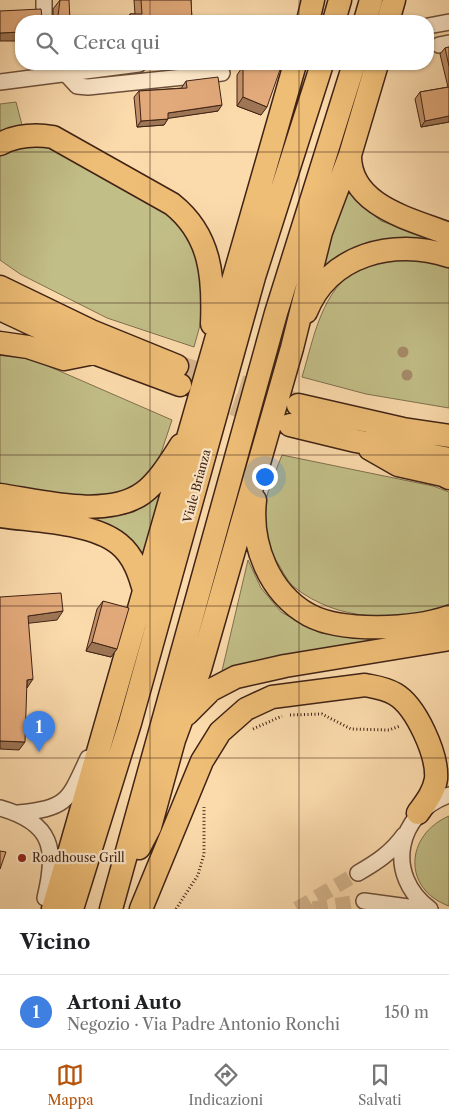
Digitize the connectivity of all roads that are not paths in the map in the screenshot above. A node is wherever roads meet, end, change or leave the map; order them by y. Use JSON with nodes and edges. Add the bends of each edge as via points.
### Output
{"nodes":[{"id":1,"x":44,"y":0,"type":"edge"},
{"id":2,"x":313,"y":0,"type":"edge"},
{"id":3,"x":340,"y":0,"type":"edge"},
{"id":4,"x":371,"y":0,"type":"edge"},
{"id":5,"x":394,"y":0,"type":"edge"},
{"id":6,"x":44,"y":15,"type":"edge"},
{"id":7,"x":309,"y":15,"type":"edge"},
{"id":8,"x":336,"y":15,"type":"edge"},
{"id":9,"x":367,"y":15,"type":"edge"},
{"id":10,"x":390,"y":15,"type":"edge"},
{"id":11,"x":449,"y":22,"type":"edge"},
{"id":12,"x":434,"y":25,"type":"edge"},
{"id":13,"x":44,"y":70,"type":"edge"},
{"id":14,"x":95,"y":70,"type":"edge"},
{"id":15,"x":293,"y":70,"type":"edge"},
{"id":16,"x":320,"y":70,"type":"edge"},
{"id":17,"x":352,"y":70,"type":"edge"},
{"id":18,"x":375,"y":70,"type":"edge"},
{"id":19,"x":222,"y":73,"type":"dead end"},
{"id":20,"x":65,"y":74,"type":"junction"},
{"id":21,"x":0,"y":82,"type":"edge"},
{"id":22,"x":0,"y":144,"type":"edge"},
{"id":23,"x":350,"y":155,"type":"junction"},
{"id":24,"x":449,"y":234,"type":"edge"},
{"id":25,"x":449,"y":256,"type":"edge"},
{"id":26,"x":0,"y":287,"type":"edge"},
{"id":27,"x":0,"y":309,"type":"edge"},
{"id":28,"x":0,"y":343,"type":"edge"},
{"id":29,"x":292,"y":348,"type":"junction"},
{"id":30,"x":94,"y":353,"type":"junction"},
{"id":31,"x":211,"y":353,"type":"junction"},
{"id":32,"x":192,"y":427,"type":"junction"},
{"id":33,"x":449,"y":427,"type":"edge"},
{"id":34,"x":403,"y":429,"type":"junction"},
{"id":35,"x":449,"y":436,"type":"edge"},
{"id":36,"x":356,"y":441,"type":"junction"},
{"id":37,"x":266,"y":443,"type":"junction"},
{"id":38,"x":449,"y":459,"type":"edge"},
{"id":39,"x":449,"y":478,"type":"edge"},
{"id":40,"x":0,"y":495,"type":"edge"},
{"id":41,"x":0,"y":516,"type":"edge"},
{"id":42,"x":145,"y":594,"type":"junction"},
{"id":43,"x":449,"y":617,"type":"edge"},
{"id":44,"x":449,"y":639,"type":"edge"},
{"id":45,"x":183,"y":718,"type":"junction"},
{"id":46,"x":108,"y":722,"type":"junction"},
{"id":47,"x":449,"y":795,"type":"edge"},
{"id":48,"x":0,"y":808,"type":"edge"},
{"id":49,"x":18,"y":813,"type":"junction"},
{"id":50,"x":418,"y":813,"type":"junction"},
{"id":51,"x":406,"y":832,"type":"junction"},
{"id":52,"x":358,"y":873,"type":"tunnel mouth"},
{"id":53,"x":364,"y":901,"type":"tunnel mouth"},
{"id":54,"x":112,"y":905,"type":"edge"},
{"id":55,"x":43,"y":909,"type":"edge"},
{"id":56,"x":53,"y":909,"type":"edge"},
{"id":57,"x":72,"y":909,"type":"edge"},
{"id":58,"x":141,"y":909,"type":"edge"},
{"id":59,"x":423,"y":909,"type":"edge"},
{"id":60,"x":430,"y":909,"type":"edge"}],
"edges":[{"from":1,"to":6,"type":"street"},
{"from":2,"to":7,"type":"highway"},
{"from":3,"to":8,"type":"highway"},
{"from":4,"to":9,"type":"highway"},
{"from":5,"to":10,"type":"highway"},
{"from":11,"to":12,"type":"street"},
{"from":13,"to":20,"type":"street"},
{"from":13,"to":21,"type":"street"},
{"from":14,"to":20,"type":"street"},
{"from":15,"to":31,"type":"highway"},
{"from":16,"to":57,"type":"highway","name":"Viale Brianza","via":[[254,277],[136,704]]},
{"from":17,"to":54,"type":"highway","via":[[276,313]]},
{"from":18,"to":23,"type":"highway"},
{"from":19,"to":20,"type":"street","via":[[88,87],[77,86]]},
{"from":22,"to":31,"type":"highway","via":[[36,134],[53,137],[186,215],[203,242],[209,264]]},
{"from":23,"to":24,"type":"highway","via":[[358,186],[372,200]]},
{"from":23,"to":29,"type":"highway","via":[[319,240]]},
{"from":25,"to":29,"type":"highway","via":[[419,248],[401,248],[378,250],[359,257],[340,270],[316,295]]},
{"from":26,"to":30,"type":"highway","via":[[178,375]]},
{"from":27,"to":30,"type":"highway"},
{"from":28,"to":30,"type":"highway","via":[[28,347],[64,359]]},
{"from":29,"to":37,"type":"highway"},
{"from":31,"to":32,"type":"highway"},
{"from":32,"to":40,"type":"highway","via":[[154,484],[127,502],[86,507]]},
{"from":32,"to":42,"type":"highway"},
{"from":33,"to":34,"type":"highway"},
{"from":34,"to":35,"type":"highway"},
{"from":34,"to":36,"type":"highway","via":[[294,415]]},
{"from":36,"to":38,"type":"highway"},
{"from":36,"to":39,"type":"highway","via":[[398,465]]},
{"from":37,"to":43,"type":"highway","via":[[254,502],[255,532],[262,559],[286,597],[310,615],[373,627],[412,626]]},
{"from":37,"to":45,"type":"highway"},
{"from":41,"to":42,"type":"highway","via":[[104,534],[129,553],[140,574]]},
{"from":42,"to":46,"type":"highway"},
{"from":44,"to":45,"type":"highway","via":[[236,677],[211,690]]},
{"from":45,"to":54,"type":"highway","via":[[150,826]]},
{"from":46,"to":49,"type":"street","via":[[65,801],[47,810]]},
{"from":46,"to":56,"type":"highway"},
{"from":47,"to":50,"type":"street"},
{"from":48,"to":49,"type":"street"},
{"from":49,"to":55,"type":"street","via":[[40,829],[52,853],[52,869]]},
{"from":50,"to":51,"type":"street"},
{"from":50,"to":58,"type":"highway","via":[[432,794],[436,779],[435,762],[417,719],[396,694],[365,685],[272,697],[246,709],[220,732],[202,761]]},
{"from":51,"to":52,"type":"street","via":[[393,850]]},
{"from":51,"to":60,"type":"street","via":[[402,852],[404,874],[416,897]]},
{"from":53,"to":59,"type":"street"}]}
